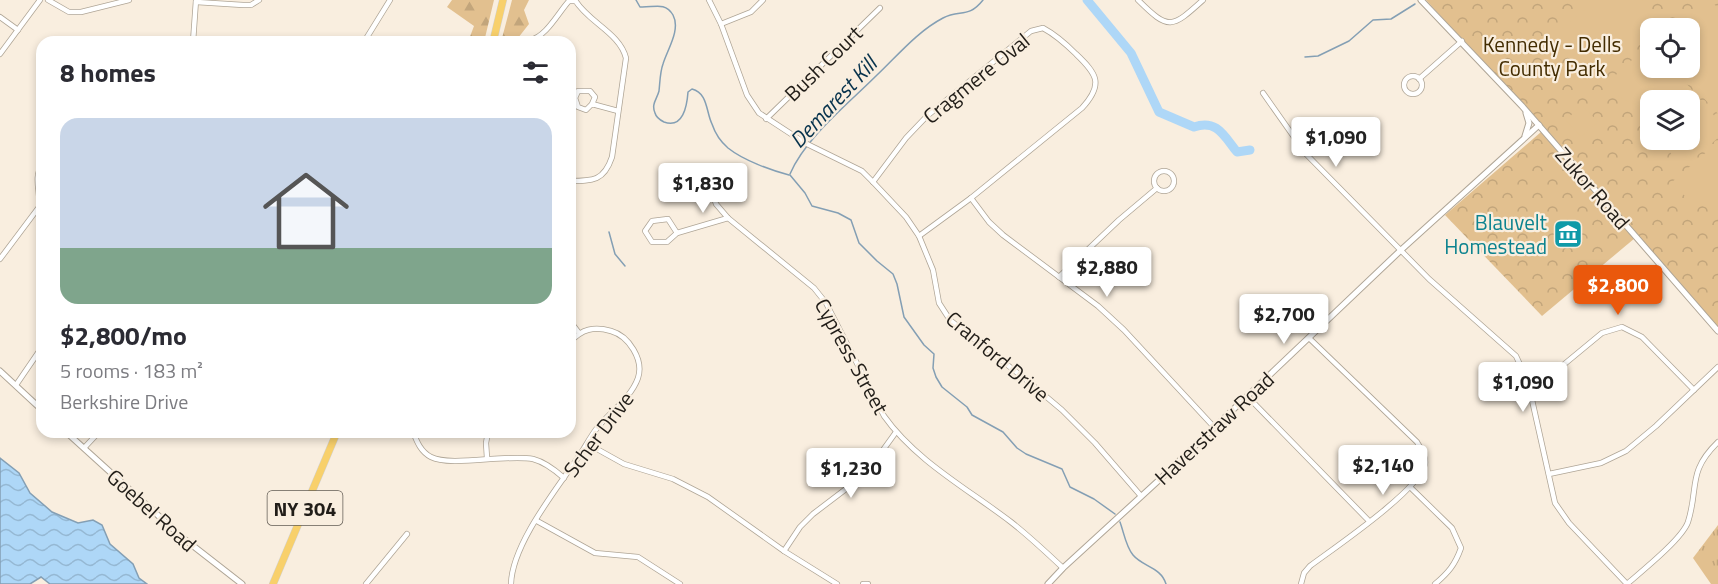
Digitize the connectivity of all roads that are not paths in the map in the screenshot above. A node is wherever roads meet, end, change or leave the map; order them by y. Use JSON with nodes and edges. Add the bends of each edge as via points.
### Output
{"nodes":[{"id":1,"x":40,"y":0,"type":"edge"},
{"id":2,"x":48,"y":0,"type":"edge"},
{"id":3,"x":129,"y":0,"type":"edge"},
{"id":4,"x":259,"y":0,"type":"edge"},
{"id":5,"x":390,"y":0,"type":"edge"},
{"id":6,"x":503,"y":0,"type":"edge"},
{"id":7,"x":709,"y":0,"type":"edge"},
{"id":8,"x":764,"y":0,"type":"edge"},
{"id":9,"x":1138,"y":0,"type":"edge"},
{"id":10,"x":1203,"y":0,"type":"edge"},
{"id":11,"x":1421,"y":0,"type":"edge"},
{"id":12,"x":196,"y":1,"type":"edge"},
{"id":13,"x":575,"y":1,"type":"edge"},
{"id":14,"x":880,"y":8,"type":"dead end"},
{"id":15,"x":0,"y":17,"type":"edge"},
{"id":16,"x":721,"y":24,"type":"junction"},
{"id":17,"x":18,"y":30,"type":"junction"},
{"id":18,"x":193,"y":36,"type":"edge"},
{"id":19,"x":368,"y":36,"type":"edge"},
{"id":20,"x":494,"y":36,"type":"edge"},
{"id":21,"x":541,"y":36,"type":"edge"},
{"id":22,"x":1462,"y":41,"type":"junction"},
{"id":23,"x":0,"y":54,"type":"edge"},
{"id":24,"x":1419,"y":79,"type":"dead end"},
{"id":25,"x":1263,"y":93,"type":"dead end"},
{"id":26,"x":576,"y":96,"type":"edge"},
{"id":27,"x":576,"y":101,"type":"edge"},
{"id":28,"x":592,"y":104,"type":"junction"},
{"id":29,"x":1522,"y":106,"type":"junction"},
{"id":30,"x":618,"y":111,"type":"junction"},
{"id":31,"x":766,"y":119,"type":"junction"},
{"id":32,"x":1539,"y":126,"type":"junction"},
{"id":33,"x":1519,"y":143,"type":"junction"},
{"id":34,"x":576,"y":181,"type":"edge"},
{"id":35,"x":708,"y":181,"type":"dead end"},
{"id":36,"x":873,"y":182,"type":"junction"},
{"id":37,"x":1157,"y":188,"type":"junction"},
{"id":38,"x":971,"y":198,"type":"junction"},
{"id":39,"x":36,"y":211,"type":"edge"},
{"id":40,"x":728,"y":218,"type":"junction"},
{"id":41,"x":677,"y":233,"type":"junction"},
{"id":42,"x":919,"y":236,"type":"junction"},
{"id":43,"x":1401,"y":250,"type":"junction"},
{"id":44,"x":0,"y":259,"type":"edge"},
{"id":45,"x":1059,"y":277,"type":"junction"},
{"id":46,"x":576,"y":329,"type":"edge"},
{"id":47,"x":1718,"y":331,"type":"edge"},
{"id":48,"x":579,"y":333,"type":"junction"},
{"id":49,"x":576,"y":336,"type":"edge"},
{"id":50,"x":1309,"y":338,"type":"junction"},
{"id":51,"x":36,"y":356,"type":"edge"},
{"id":52,"x":1718,"y":367,"type":"edge"},
{"id":53,"x":0,"y":371,"type":"edge"},
{"id":54,"x":1528,"y":382,"type":"junction"},
{"id":55,"x":16,"y":385,"type":"junction"},
{"id":56,"x":1694,"y":390,"type":"junction"},
{"id":57,"x":1247,"y":396,"type":"junction"},
{"id":58,"x":36,"y":404,"type":"edge"},
{"id":59,"x":1214,"y":427,"type":"junction"},
{"id":60,"x":896,"y":432,"type":"junction"},
{"id":61,"x":73,"y":438,"type":"edge"},
{"id":62,"x":93,"y":438,"type":"edge"},
{"id":63,"x":334,"y":438,"type":"edge"},
{"id":64,"x":416,"y":438,"type":"edge"},
{"id":65,"x":487,"y":438,"type":"edge"},
{"id":66,"x":1718,"y":442,"type":"edge"},
{"id":67,"x":588,"y":444,"type":"junction"},
{"id":68,"x":84,"y":448,"type":"junction"},
{"id":69,"x":487,"y":458,"type":"junction"},
{"id":70,"x":1549,"y":474,"type":"junction"},
{"id":71,"x":564,"y":478,"type":"junction"},
{"id":72,"x":1410,"y":487,"type":"junction"},
{"id":73,"x":1141,"y":496,"type":"junction"},
{"id":74,"x":537,"y":520,"type":"junction"},
{"id":75,"x":1369,"y":521,"type":"junction"},
{"id":76,"x":407,"y":534,"type":"dead end"},
{"id":77,"x":784,"y":551,"type":"junction"},
{"id":78,"x":1063,"y":568,"type":"junction"},
{"id":79,"x":242,"y":584,"type":"edge"},
{"id":80,"x":273,"y":584,"type":"edge"},
{"id":81,"x":366,"y":584,"type":"edge"},
{"id":82,"x":511,"y":584,"type":"edge"},
{"id":83,"x":680,"y":584,"type":"edge"},
{"id":84,"x":837,"y":584,"type":"edge"},
{"id":85,"x":863,"y":584,"type":"edge"},
{"id":86,"x":868,"y":584,"type":"edge"},
{"id":87,"x":1048,"y":584,"type":"edge"},
{"id":88,"x":1301,"y":584,"type":"edge"},
{"id":89,"x":1435,"y":584,"type":"edge"},
{"id":90,"x":1627,"y":584,"type":"edge"}],
"edges":[{"from":1,"to":17,"type":"street"},
{"from":2,"to":3,"type":"street","via":[[69,12],[81,12]]},
{"from":4,"to":12,"type":"street","via":[[251,5]]},
{"from":5,"to":19,"type":"street"},
{"from":6,"to":20,"type":"main road"},
{"from":7,"to":16,"type":"street","name":"Cranford Drive"},
{"from":8,"to":16,"type":"street","via":[[751,12]]},
{"from":9,"to":10,"type":"street","via":[[1160,21],[1169,23],[1177,22]]},
{"from":11,"to":22,"type":"street","name":"Zukor Road"},
{"from":12,"to":18,"type":"street"},
{"from":13,"to":21,"type":"street","via":[[568,1]]},
{"from":13,"to":30,"type":"street","via":[[624,51]]},
{"from":14,"to":31,"type":"street","name":"Bush Court"},
{"from":15,"to":17,"type":"street"},
{"from":16,"to":31,"type":"street","name":"Cranford Drive","via":[[747,95]]},
{"from":17,"to":23,"type":"street"},
{"from":22,"to":24,"type":"street"},
{"from":22,"to":29,"type":"street","name":"Zukor Road"},
{"from":25,"to":43,"type":"street","via":[[1306,154]]},
{"from":26,"to":28,"type":"street","via":[[578,91],[590,91],[595,97]]},
{"from":27,"to":28,"type":"street","via":[[586,110]]},
{"from":28,"to":30,"type":"street"},
{"from":29,"to":32,"type":"street","name":"Zukor Road"},
{"from":29,"to":33,"type":"street","via":[[1528,126]]},
{"from":30,"to":34,"type":"street","via":[[609,167],[592,181]]},
{"from":31,"to":36,"type":"street","name":"Cranford Drive","via":[[862,171]]},
{"from":32,"to":33,"type":"street","name":"Haverstraw Road"},
{"from":32,"to":47,"type":"street","name":"Zukor Road"},
{"from":33,"to":43,"type":"street","name":"Haverstraw Road"},
{"from":35,"to":40,"type":"street","name":"Cypress Street","via":[[716,204]]},
{"from":36,"to":38,"type":"street","name":"Cragmere Oval","via":[[927,116],[1020,39],[1043,28],[1056,35],[1092,70],[1093,96]]},
{"from":36,"to":42,"type":"street","name":"Cranford Drive"},
{"from":37,"to":37,"type":"street","via":[[1154,182],[1158,173],[1167,171],[1172,175],[1174,181],[1169,190]]},
{"from":37,"to":45,"type":"street"},
{"from":38,"to":42,"type":"street","name":"Cragmere Oval"},
{"from":38,"to":45,"type":"street","via":[[1003,235]]},
{"from":39,"to":44,"type":"street"},
{"from":40,"to":41,"type":"street"},
{"from":40,"to":60,"type":"street","name":"Cypress Street","via":[[814,288],[826,303]]},
{"from":41,"to":41,"type":"street","via":[[667,242],[652,242],[645,231],[652,221],[668,219]]},
{"from":42,"to":73,"type":"street","name":"Cranford Drive","via":[[933,270],[939,303],[950,320],[1062,410]]},
{"from":43,"to":50,"type":"street","name":"Haverstraw Road"},
{"from":43,"to":54,"type":"street","via":[[1516,356]]},
{"from":45,"to":59,"type":"street","via":[[1124,330]]},
{"from":46,"to":48,"type":"street"},
{"from":48,"to":49,"type":"street"},
{"from":48,"to":67,"type":"street","name":"Scher Drive","via":[[592,328],[616,332],[636,353],[640,364],[632,390],[595,430]]},
{"from":50,"to":57,"type":"street","name":"Haverstraw Road"},
{"from":50,"to":72,"type":"street","via":[[1417,442],[1425,455],[1425,464]]},
{"from":51,"to":55,"type":"street"},
{"from":52,"to":56,"type":"street"},
{"from":53,"to":55,"type":"street"},
{"from":54,"to":56,"type":"street","via":[[1556,372],[1602,333],[1622,327],[1642,337]]},
{"from":54,"to":70,"type":"street"},
{"from":55,"to":58,"type":"street"},
{"from":56,"to":70,"type":"street","via":[[1613,459]]},
{"from":57,"to":59,"type":"street","name":"Haverstraw Road"},
{"from":57,"to":75,"type":"street"},
{"from":59,"to":73,"type":"street","name":"Haverstraw Road"},
{"from":60,"to":77,"type":"street","via":[[870,468],[813,514]]},
{"from":60,"to":78,"type":"street","name":"Cypress Street","via":[[959,486],[1012,522]]},
{"from":61,"to":68,"type":"street","name":"Goebel Road"},
{"from":62,"to":68,"type":"street"},
{"from":63,"to":80,"type":"main road","number":"NY 304"},
{"from":64,"to":69,"type":"street","via":[[431,457],[444,461]]},
{"from":65,"to":69,"type":"street"},
{"from":66,"to":90,"type":"street","via":[[1701,462],[1695,477],[1688,523]]},
{"from":67,"to":71,"type":"street","name":"Scher Drive"},
{"from":67,"to":77,"type":"street","via":[[624,464],[673,479],[708,497]]},
{"from":68,"to":79,"type":"street","name":"Goebel Road","via":[[183,538]]},
{"from":69,"to":71,"type":"street","via":[[534,460]]},
{"from":70,"to":90,"type":"street","via":[[1561,512]]},
{"from":71,"to":74,"type":"street","name":"Scher Drive"},
{"from":72,"to":75,"type":"street"},
{"from":72,"to":89,"type":"street","via":[[1452,528],[1461,548],[1450,571]]},
{"from":73,"to":78,"type":"street","name":"Haverstraw Road"},
{"from":74,"to":82,"type":"street","name":"Scher Drive","via":[[519,549]]},
{"from":74,"to":83,"type":"street","via":[[595,553],[638,557]]},
{"from":75,"to":88,"type":"street","via":[[1311,566]]},
{"from":76,"to":81,"type":"street"},
{"from":77,"to":84,"type":"street"},
{"from":78,"to":87,"type":"street","name":"Haverstraw Road"},
{"from":85,"to":86,"type":"street"}]}
